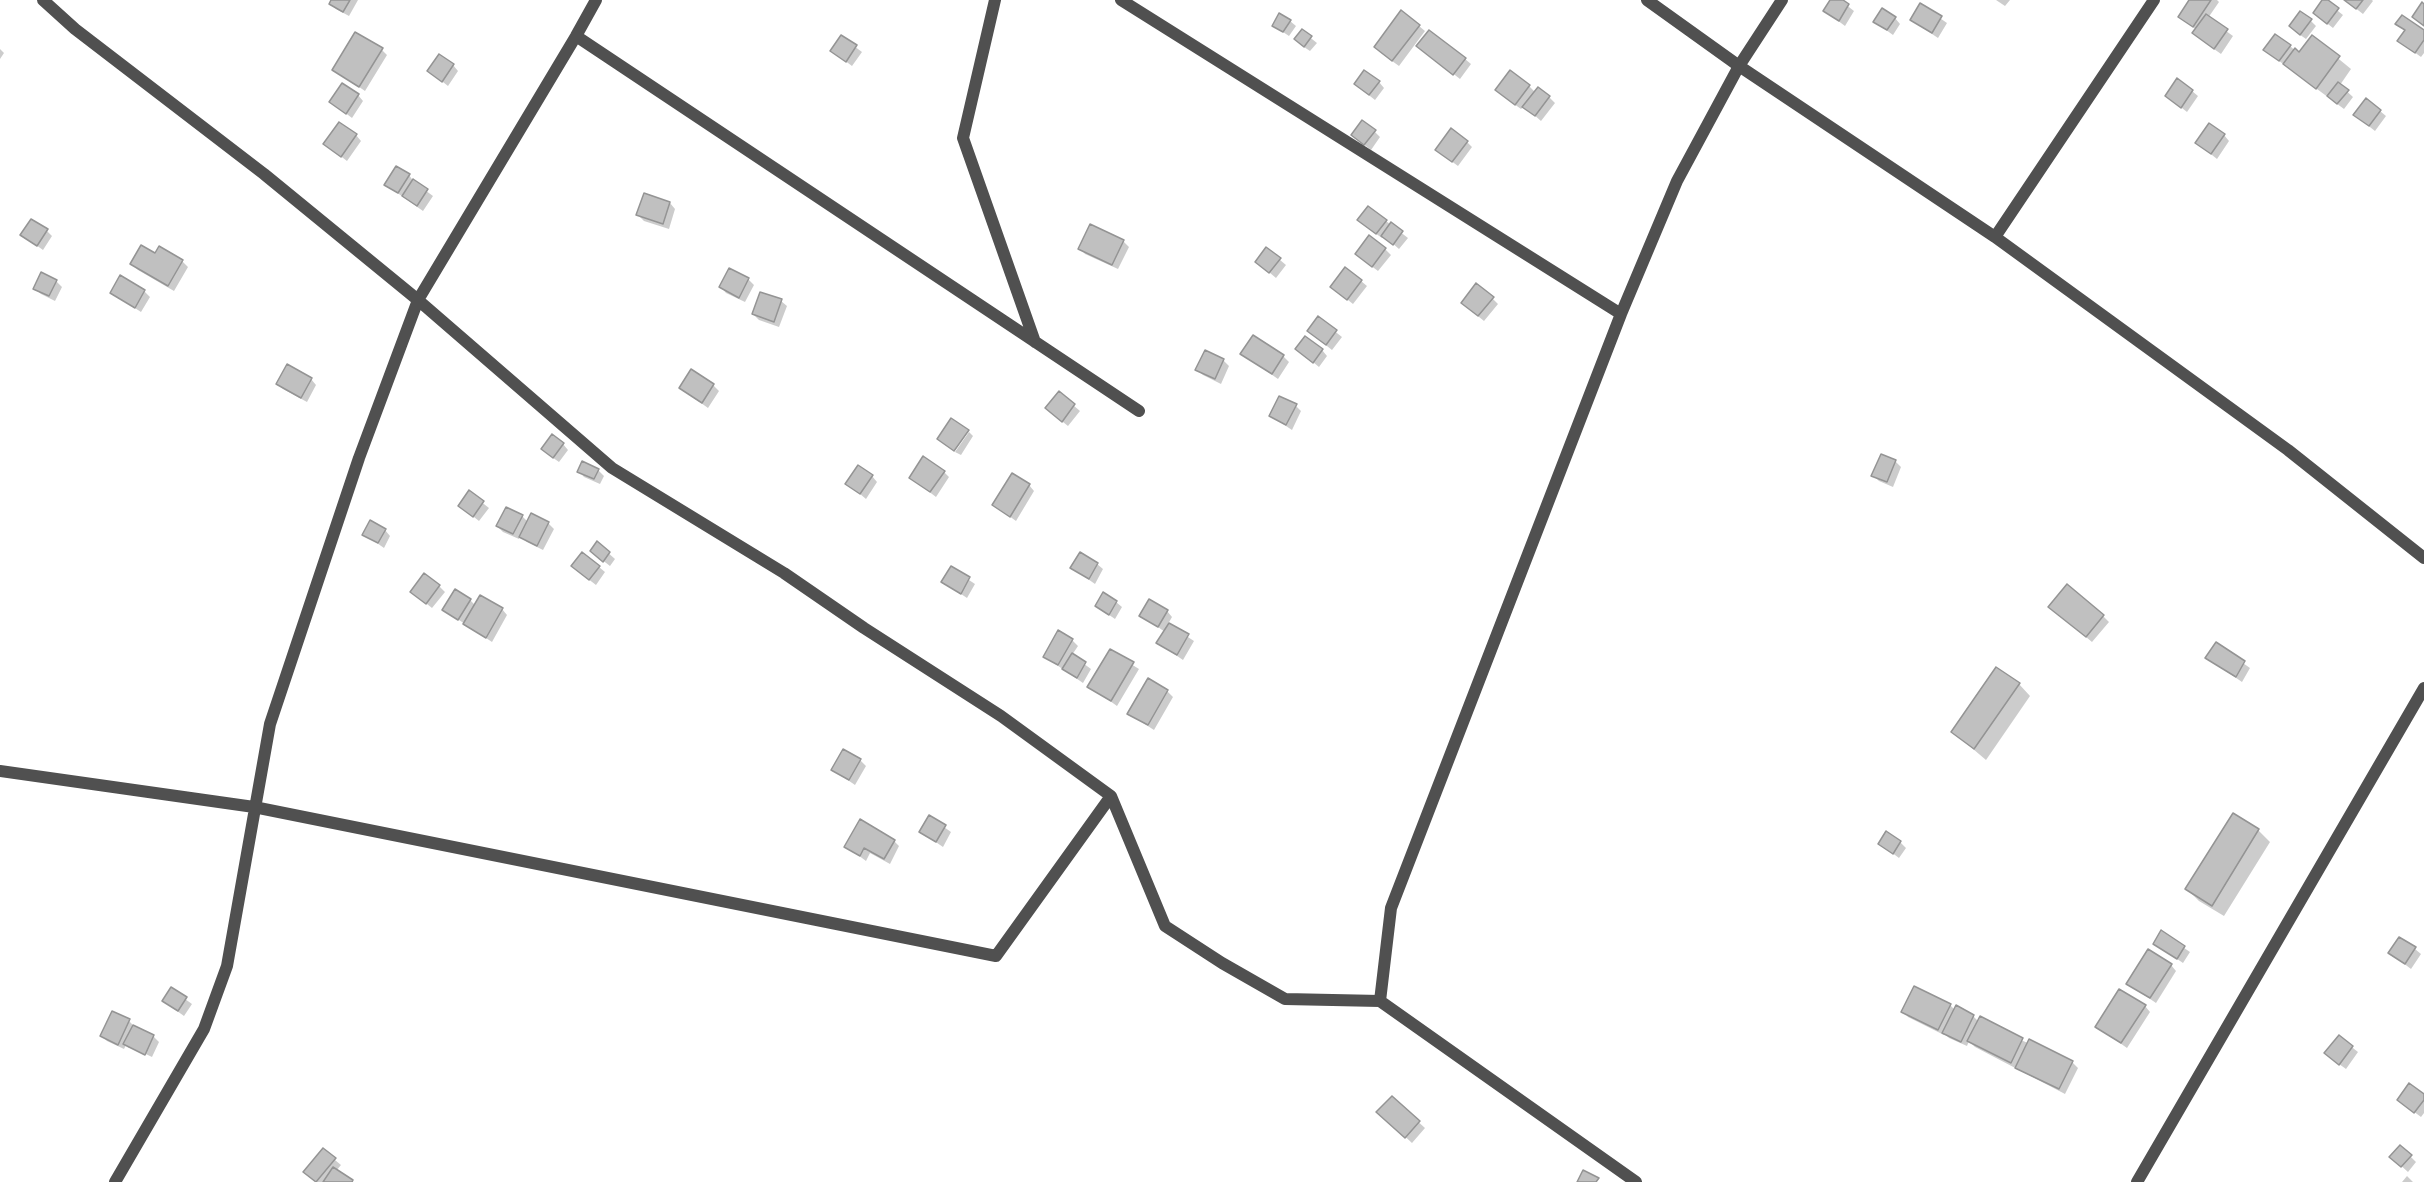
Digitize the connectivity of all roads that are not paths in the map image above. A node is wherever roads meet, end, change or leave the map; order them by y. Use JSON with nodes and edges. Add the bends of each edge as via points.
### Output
{"nodes":[{"id":1,"x":43,"y":0,"type":"edge"},
{"id":2,"x":596,"y":0,"type":"edge"},
{"id":3,"x":995,"y":0,"type":"edge"},
{"id":4,"x":1121,"y":0,"type":"edge"},
{"id":5,"x":1647,"y":0,"type":"edge"},
{"id":6,"x":1782,"y":0,"type":"edge"},
{"id":7,"x":2154,"y":0,"type":"edge"},
{"id":8,"x":576,"y":36,"type":"junction"},
{"id":9,"x":1739,"y":66,"type":"junction"},
{"id":10,"x":1995,"y":237,"type":"junction"},
{"id":11,"x":418,"y":300,"type":"junction"},
{"id":12,"x":1621,"y":314,"type":"junction"},
{"id":13,"x":1035,"y":342,"type":"junction"},
{"id":14,"x":1139,"y":411,"type":"dead end"},
{"id":15,"x":2424,"y":558,"type":"edge"},
{"id":16,"x":2424,"y":688,"type":"edge"},
{"id":17,"x":0,"y":771,"type":"edge"},
{"id":18,"x":1112,"y":796,"type":"junction"},
{"id":19,"x":254,"y":807,"type":"junction"},
{"id":20,"x":1380,"y":1001,"type":"junction"},
{"id":21,"x":115,"y":1182,"type":"edge"},
{"id":22,"x":1636,"y":1182,"type":"edge"},
{"id":23,"x":2137,"y":1182,"type":"edge"}],
"edges":[{"from":1,"to":11,"type":"street"},
{"from":2,"to":8,"type":"street"},
{"from":3,"to":13,"type":"street","via":[[963,138]]},
{"from":4,"to":12,"type":"street"},
{"from":5,"to":9,"type":"street"},
{"from":6,"to":9,"type":"street"},
{"from":7,"to":10,"type":"street"},
{"from":8,"to":11,"type":"street"},
{"from":8,"to":13,"type":"street"},
{"from":9,"to":10,"type":"street"},
{"from":9,"to":12,"type":"street","via":[[1677,181]]},
{"from":10,"to":15,"type":"street","via":[[2288,450]]},
{"from":11,"to":18,"type":"street","via":[[612,468],[784,573],[1001,716]]},
{"from":11,"to":19,"type":"street","via":[[359,458],[270,724]]},
{"from":12,"to":20,"type":"street","via":[[1391,908]]},
{"from":13,"to":14,"type":"street"},
{"from":16,"to":23,"type":"street"},
{"from":17,"to":19,"type":"street"},
{"from":18,"to":19,"type":"street","via":[[996,956]]},
{"from":18,"to":20,"type":"street","via":[[1165,926],[1285,999]]},
{"from":19,"to":21,"type":"street","via":[[227,966],[204,1029]]},
{"from":20,"to":22,"type":"street"}]}
